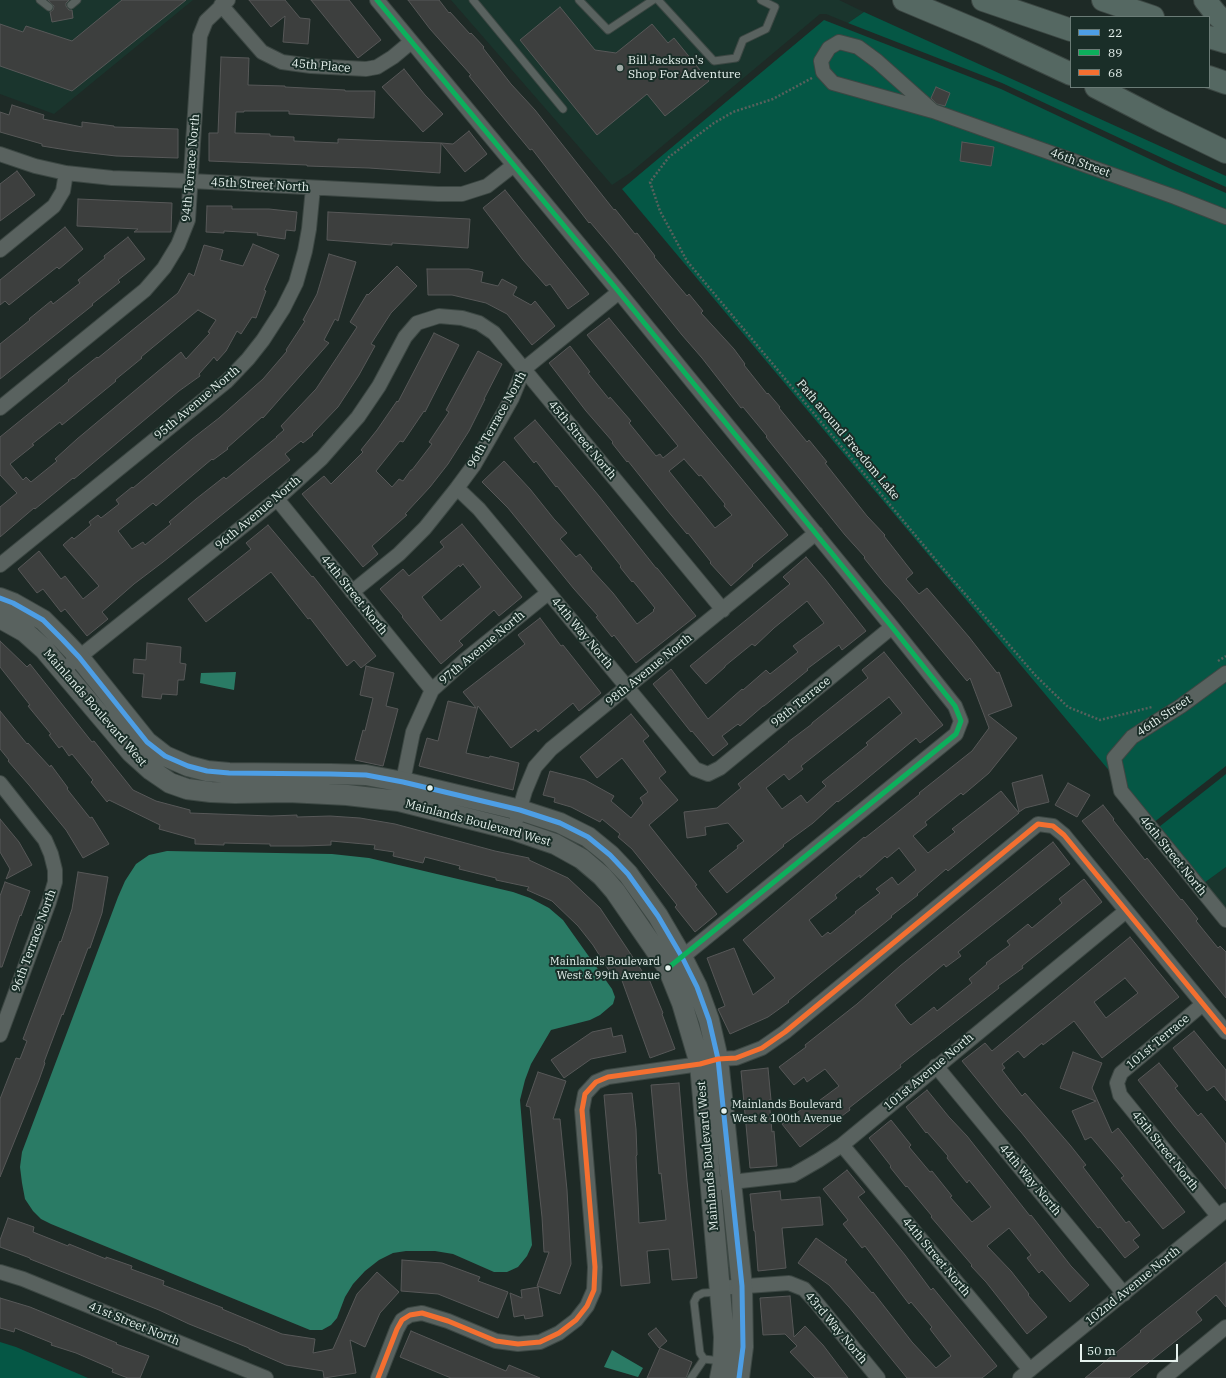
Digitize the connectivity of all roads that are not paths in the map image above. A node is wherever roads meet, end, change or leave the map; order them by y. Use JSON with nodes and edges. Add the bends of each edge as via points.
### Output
{"nodes":[{"id":1,"x":40,"y":0,"type":"edge"},
{"id":2,"x":77,"y":0,"type":"edge"},
{"id":3,"x":377,"y":0,"type":"edge"},
{"id":4,"x":473,"y":0,"type":"edge"},
{"id":5,"x":579,"y":0,"type":"edge"},
{"id":6,"x":653,"y":0,"type":"edge"},
{"id":7,"x":658,"y":0,"type":"edge"},
{"id":8,"x":760,"y":0,"type":"edge"},
{"id":9,"x":904,"y":0,"type":"edge"},
{"id":10,"x":983,"y":0,"type":"edge"},
{"id":11,"x":1104,"y":0,"type":"edge"},
{"id":12,"x":1205,"y":0,"type":"edge"},
{"id":13,"x":224,"y":2,"type":"edge"},
{"id":14,"x":71,"y":5,"type":"dead end"},
{"id":15,"x":49,"y":7,"type":"dead end"},
{"id":16,"x":1150,"y":16,"type":"edge"},
{"id":17,"x":1226,"y":23,"type":"edge"},
{"id":18,"x":1070,"y":30,"type":"edge"},
{"id":19,"x":1210,"y":37,"type":"edge"},
{"id":20,"x":411,"y":42,"type":"junction"},
{"id":21,"x":1226,"y":42,"type":"edge"},
{"id":22,"x":1070,"y":74,"type":"edge"},
{"id":23,"x":1210,"y":77,"type":"edge"},
{"id":24,"x":1226,"y":83,"type":"edge"},
{"id":25,"x":1098,"y":88,"type":"edge"},
{"id":26,"x":563,"y":109,"type":"dead end"},
{"id":27,"x":933,"y":111,"type":"junction"},
{"id":28,"x":1226,"y":152,"type":"edge"},
{"id":29,"x":0,"y":154,"type":"edge"},
{"id":30,"x":514,"y":165,"type":"junction"},
{"id":31,"x":66,"y":173,"type":"junction"},
{"id":32,"x":192,"y":181,"type":"junction"},
{"id":33,"x":313,"y":188,"type":"junction"},
{"id":34,"x":1226,"y":217,"type":"edge"},
{"id":35,"x":0,"y":250,"type":"edge"},
{"id":36,"x":619,"y":292,"type":"junction"},
{"id":37,"x":417,"y":323,"type":"joint"},
{"id":38,"x":524,"y":369,"type":"junction"},
{"id":39,"x":0,"y":408,"type":"edge"},
{"id":40,"x":457,"y":488,"type":"junction"},
{"id":41,"x":277,"y":499,"type":"junction"},
{"id":42,"x":816,"y":533,"type":"junction"},
{"id":43,"x":0,"y":565,"type":"edge"},
{"id":44,"x":352,"y":592,"type":"junction"},
{"id":45,"x":548,"y":593,"type":"junction"},
{"id":46,"x":0,"y":598,"type":"edge"},
{"id":47,"x":723,"y":610,"type":"junction"},
{"id":48,"x":0,"y":618,"type":"edge"},
{"id":49,"x":892,"y":627,"type":"junction"},
{"id":50,"x":79,"y":657,"type":"junction"},
{"id":51,"x":63,"y":670,"type":"junction"},
{"id":52,"x":1226,"y":673,"type":"edge"},
{"id":53,"x":627,"y":688,"type":"junction"},
{"id":54,"x":432,"y":690,"type":"junction"},
{"id":55,"x":708,"y":774,"type":"joint"},
{"id":56,"x":1,"y":787,"type":"edge"},
{"id":57,"x":1121,"y":791,"type":"joint"},
{"id":58,"x":401,"y":792,"type":"junction"},
{"id":59,"x":520,"y":810,"type":"junction"},
{"id":60,"x":514,"y":830,"type":"junction"},
{"id":61,"x":1126,"y":911,"type":"junction"},
{"id":62,"x":1226,"y":920,"type":"edge"},
{"id":63,"x":675,"y":962,"type":"junction"},
{"id":64,"x":1203,"y":1004,"type":"junction"},
{"id":65,"x":1226,"y":1032,"type":"edge"},
{"id":66,"x":0,"y":1035,"type":"edge"},
{"id":67,"x":709,"y":1062,"type":"junction"},
{"id":68,"x":936,"y":1066,"type":"junction"},
{"id":69,"x":1117,"y":1083,"type":"joint"},
{"id":70,"x":842,"y":1145,"type":"junction"},
{"id":71,"x":730,"y":1183,"type":"junction"},
{"id":72,"x":710,"y":1185,"type":"junction"},
{"id":73,"x":1222,"y":1213,"type":"edge"},
{"id":74,"x":0,"y":1272,"type":"edge"},
{"id":75,"x":742,"y":1286,"type":"junction"},
{"id":76,"x":719,"y":1290,"type":"junction"},
{"id":77,"x":1124,"y":1294,"type":"junction"},
{"id":78,"x":1226,"y":1327,"type":"edge"},
{"id":79,"x":716,"y":1366,"type":"edge"},
{"id":80,"x":1025,"y":1374,"type":"edge"},
{"id":81,"x":266,"y":1378,"type":"edge"},
{"id":82,"x":378,"y":1378,"type":"edge"},
{"id":83,"x":691,"y":1378,"type":"edge"},
{"id":84,"x":739,"y":1378,"type":"edge"},
{"id":85,"x":878,"y":1378,"type":"edge"},
{"id":86,"x":1164,"y":1378,"type":"edge"}],
"edges":[{"from":1,"to":15,"type":"lane"},
{"from":2,"to":14,"type":"lane"},
{"from":3,"to":20,"type":"street"},
{"from":4,"to":26,"type":"lane"},
{"from":5,"to":6,"type":"lane","via":[[608,30]]},
{"from":7,"to":8,"type":"lane","via":[[714,62],[736,58],[743,40],[766,29],[775,7]]},
{"from":9,"to":22,"type":"highway"},
{"from":10,"to":18,"type":"highway"},
{"from":11,"to":16,"type":"highway"},
{"from":12,"to":17,"type":"highway"},
{"from":13,"to":20,"type":"street","name":"45th Place","via":[[262,52],[282,62],[366,69],[393,57]]},
{"from":13,"to":32,"type":"street","name":"94th Terrace North","via":[[206,21],[200,36]]},
{"from":19,"to":21,"type":"highway"},
{"from":20,"to":30,"type":"street"},
{"from":23,"to":24,"type":"highway"},
{"from":25,"to":28,"type":"highway"},
{"from":27,"to":27,"type":"street","name":"46th Street","via":[[833,83],[823,72],[821,60],[829,48],[840,42],[858,47]]},
{"from":27,"to":34,"type":"street","name":"46th Street"},
{"from":29,"to":31,"type":"street","name":"45th Street North"},
{"from":30,"to":33,"type":"street","name":"45th Street North","via":[[487,186],[462,194]]},
{"from":30,"to":36,"type":"street"},
{"from":31,"to":32,"type":"street","name":"45th Street North","via":[[112,178]]},
{"from":31,"to":35,"type":"street","via":[[63,191],[54,206]]},
{"from":32,"to":33,"type":"street","name":"45th Street North"},
{"from":32,"to":39,"type":"street","name":"94th Terrace North","via":[[188,220],[178,245],[164,268],[145,290]]},
{"from":33,"to":43,"type":"street","name":"95th Avenue North","via":[[309,229],[296,283],[279,315],[248,359],[227,380]]},
{"from":36,"to":38,"type":"street","name":"96th Terrace North"},
{"from":36,"to":42,"type":"street"},
{"from":37,"to":38,"type":"street","name":"45th Street North","via":[[439,316],[479,323],[494,333]]},
{"from":37,"to":41,"type":"street","name":"96th Avenue North","via":[[405,337],[379,386],[358,417],[322,458]]},
{"from":38,"to":40,"type":"street","name":"96th Terrace North","via":[[512,398],[489,439]]},
{"from":38,"to":47,"type":"street","name":"45th Street North"},
{"from":40,"to":44,"type":"street","name":"96th Terrace North","via":[[400,554]]},
{"from":40,"to":45,"type":"street","name":"44th Way North","via":[[479,509]]},
{"from":41,"to":44,"type":"street","name":"44th Street North"},
{"from":41,"to":50,"type":"street","name":"96th Avenue North"},
{"from":42,"to":47,"type":"street","name":"98th Avenue North"},
{"from":42,"to":49,"type":"street"},
{"from":44,"to":54,"type":"street","name":"44th Street North"},
{"from":45,"to":53,"type":"street","name":"44th Way North"},
{"from":45,"to":54,"type":"street","name":"97th Avenue North"},
{"from":46,"to":50,"type":"street","name":"Mainlands Boulevard West","via":[[43,620]]},
{"from":47,"to":53,"type":"street","name":"98th Avenue North"},
{"from":48,"to":51,"type":"street","name":"Mainlands Boulevard West","via":[[25,632]]},
{"from":49,"to":55,"type":"street","name":"98th Terrace","via":[[720,768]]},
{"from":49,"to":63,"type":"street","via":[[956,706],[961,721],[956,734]]},
{"from":50,"to":51,"type":"street","name":"96th Avenue North"},
{"from":50,"to":58,"type":"street","name":"Mainlands Boulevard West","via":[[147,742],[165,756],[188,766],[229,773],[366,775]]},
{"from":51,"to":58,"type":"street","name":"Mainlands Boulevard West","via":[[131,752],[150,770],[170,783],[188,789],[235,793],[347,795]]},
{"from":52,"to":57,"type":"street","name":"46th Street","via":[[1132,738],[1114,758]]},
{"from":53,"to":55,"type":"street","name":"44th Way North","via":[[695,769]]},
{"from":53,"to":59,"type":"street","name":"98th Avenue North","via":[[552,749],[536,767]]},
{"from":54,"to":58,"type":"street","name":"97th Avenue North","via":[[413,732]]},
{"from":56,"to":66,"type":"street","name":"96th Terrace North","via":[[45,840],[55,870],[55,882]]},
{"from":57,"to":62,"type":"street","name":"46th Street North"},
{"from":58,"to":59,"type":"street","name":"Mainlands Boulevard West"},
{"from":58,"to":60,"type":"street","name":"Mainlands Boulevard West"},
{"from":59,"to":60,"type":"street","name":"98th Avenue North"},
{"from":59,"to":63,"type":"street","name":"Mainlands Boulevard West","via":[[560,823],[588,837],[610,855],[628,874],[658,916]]},
{"from":60,"to":63,"type":"street","name":"Mainlands Boulevard West","via":[[554,844],[582,859],[602,876]]},
{"from":61,"to":64,"type":"street"},
{"from":61,"to":67,"type":"street","via":[[1064,835],[1053,826],[1038,824],[785,1032],[762,1048],[736,1058]]},
{"from":61,"to":68,"type":"street","name":"101st Avenue North"},
{"from":63,"to":67,"type":"street","name":"Mainlands Boulevard West","via":[[682,1002]]},
{"from":64,"to":65,"type":"street"},
{"from":64,"to":69,"type":"street","name":"101st Terrace","via":[[1121,1074]]},
{"from":67,"to":71,"type":"street","name":"Mainlands Boulevard West"},
{"from":67,"to":72,"type":"street","name":"Mainlands Boulevard West"},
{"from":67,"to":82,"type":"street","via":[[608,1077],[596,1082],[585,1094],[582,1110],[596,1267],[594,1290],[587,1306],[576,1320],[559,1333],[540,1342],[518,1344],[496,1340],[422,1313],[410,1315],[402,1320],[397,1329]]},
{"from":68,"to":70,"type":"street","name":"101st Avenue North"},
{"from":68,"to":77,"type":"street","name":"44th Way North"},
{"from":69,"to":73,"type":"street","name":"45th Street North","via":[[1120,1095]]},
{"from":70,"to":71,"type":"street","name":"101st Avenue North","via":[[793,1175]]},
{"from":70,"to":80,"type":"street","name":"44th Street North"},
{"from":71,"to":72,"type":"street","name":"101st Avenue North"},
{"from":71,"to":75,"type":"street","name":"Mainlands Boulevard West"},
{"from":72,"to":76,"type":"street","name":"Mainlands Boulevard West"},
{"from":73,"to":77,"type":"street","name":"102nd Avenue North"},
{"from":74,"to":81,"type":"street","name":"41st Street North","via":[[23,1279]]},
{"from":75,"to":76,"type":"street","name":"43rd Way North"},
{"from":75,"to":84,"type":"street","name":"Mainlands Boulevard West","via":[[743,1347]]},
{"from":75,"to":85,"type":"street","name":"43rd Way North","via":[[789,1283],[804,1289]]},
{"from":76,"to":79,"type":"street","name":"Mainlands Boulevard West","via":[[724,1337]]},
{"from":76,"to":79,"type":"lane","via":[[702,1293],[694,1302],[700,1353]]},
{"from":77,"to":80,"type":"street","name":"102nd Avenue North"},
{"from":78,"to":86,"type":"street"},
{"from":79,"to":83,"type":"lane"}]}
